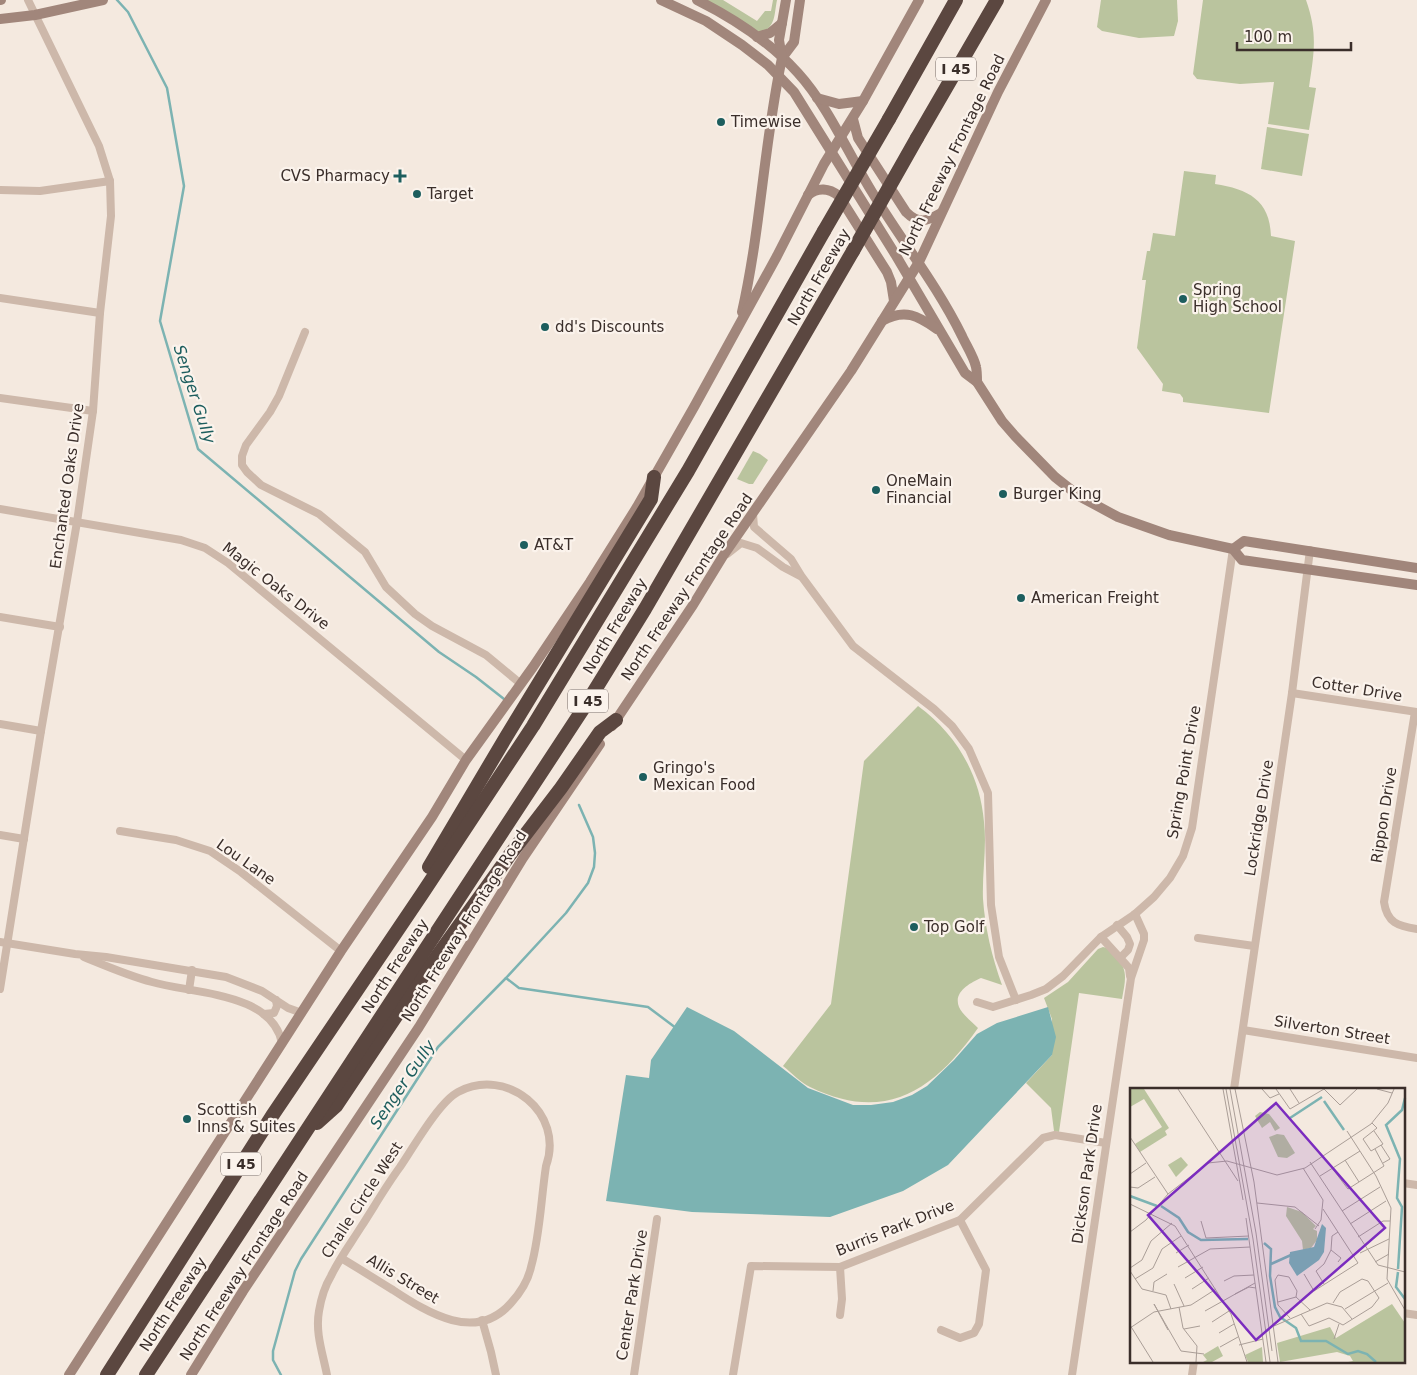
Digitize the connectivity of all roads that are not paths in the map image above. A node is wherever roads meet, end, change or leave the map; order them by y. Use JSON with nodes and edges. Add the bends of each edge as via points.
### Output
{"nodes":[{"id":1,"x":28,"y":0,"type":"edge"},
{"id":2,"x":661,"y":0,"type":"edge"},
{"id":3,"x":697,"y":0,"type":"edge"},
{"id":4,"x":786,"y":0,"type":"edge"},
{"id":5,"x":800,"y":0,"type":"edge"},
{"id":6,"x":918,"y":0,"type":"edge"},
{"id":7,"x":956,"y":0,"type":"edge"},
{"id":8,"x":997,"y":0,"type":"edge"},
{"id":9,"x":1046,"y":0,"type":"edge"},
{"id":10,"x":99,"y":1,"type":"edge"},
{"id":11,"x":35,"y":15,"type":"junction"},
{"id":12,"x":0,"y":19,"type":"edge"},
{"id":13,"x":782,"y":22,"type":"junction"},
{"id":14,"x":757,"y":37,"type":"junction"},
{"id":15,"x":782,"y":58,"type":"junction"},
{"id":16,"x":778,"y":75,"type":"junction"},
{"id":17,"x":817,"y":98,"type":"junction"},
{"id":18,"x":863,"y":101,"type":"junction"},
{"id":19,"x":853,"y":119,"type":"junction"},
{"id":20,"x":840,"y":138,"type":"junction"},
{"id":21,"x":832,"y":150,"type":"junction"},
{"id":22,"x":110,"y":181,"type":"junction"},
{"id":23,"x":0,"y":190,"type":"edge"},
{"id":24,"x":807,"y":196,"type":"junction"},
{"id":25,"x":941,"y":213,"type":"junction"},
{"id":26,"x":919,"y":262,"type":"junction"},
{"id":27,"x":909,"y":278,"type":"junction"},
{"id":28,"x":0,"y":298,"type":"edge"},
{"id":29,"x":894,"y":301,"type":"junction"},
{"id":30,"x":100,"y":313,"type":"junction"},
{"id":31,"x":882,"y":322,"type":"junction"},
{"id":32,"x":740,"y":323,"type":"junction"},
{"id":33,"x":305,"y":332,"type":"dead end"},
{"id":34,"x":941,"y":332,"type":"junction"},
{"id":35,"x":977,"y":382,"type":"junction"},
{"id":36,"x":0,"y":398,"type":"edge"},
{"id":37,"x":93,"y":411,"type":"junction"},
{"id":38,"x":654,"y":477,"type":"junction"},
{"id":39,"x":0,"y":509,"type":"edge"},
{"id":40,"x":753,"y":514,"type":"junction"},
{"id":41,"x":77,"y":522,"type":"junction"},
{"id":42,"x":1233,"y":549,"type":"junction"},
{"id":43,"x":1310,"y":550,"type":"junction"},
{"id":44,"x":723,"y":556,"type":"junction"},
{"id":45,"x":1417,"y":568,"type":"edge"},
{"id":46,"x":1308,"y":569,"type":"junction"},
{"id":47,"x":802,"y":577,"type":"junction"},
{"id":48,"x":1417,"y":585,"type":"edge"},
{"id":49,"x":0,"y":617,"type":"edge"},
{"id":50,"x":60,"y":627,"type":"junction"},
{"id":51,"x":520,"y":684,"type":"junction"},
{"id":52,"x":1292,"y":693,"type":"junction"},
{"id":53,"x":1416,"y":712,"type":"edge"},
{"id":54,"x":616,"y":720,"type":"junction"},
{"id":55,"x":0,"y":724,"type":"edge"},
{"id":56,"x":41,"y":731,"type":"junction"},
{"id":57,"x":466,"y":760,"type":"junction"},
{"id":58,"x":120,"y":831,"type":"dead end"},
{"id":59,"x":0,"y":835,"type":"edge"},
{"id":60,"x":24,"y":839,"type":"junction"},
{"id":61,"x":1135,"y":914,"type":"junction"},
{"id":62,"x":1117,"y":925,"type":"junction"},
{"id":63,"x":1417,"y":929,"type":"edge"},
{"id":64,"x":1101,"y":937,"type":"junction"},
{"id":65,"x":1198,"y":938,"type":"dead end"},
{"id":66,"x":4,"y":942,"type":"edge"},
{"id":67,"x":1254,"y":946,"type":"junction"},
{"id":68,"x":341,"y":951,"type":"junction"},
{"id":69,"x":75,"y":954,"type":"junction"},
{"id":70,"x":380,"y":956,"type":"junction"},
{"id":71,"x":1120,"y":958,"type":"junction"},
{"id":72,"x":192,"y":970,"type":"junction"},
{"id":73,"x":1130,"y":978,"type":"junction"},
{"id":74,"x":0,"y":989,"type":"edge"},
{"id":75,"x":189,"y":990,"type":"junction"},
{"id":76,"x":276,"y":1000,"type":"junction"},
{"id":77,"x":1016,"y":1000,"type":"junction"},
{"id":78,"x":977,"y":1002,"type":"dead end"},
{"id":79,"x":302,"y":1013,"type":"junction"},
{"id":80,"x":264,"y":1014,"type":"junction"},
{"id":81,"x":1243,"y":1030,"type":"junction"},
{"id":82,"x":282,"y":1043,"type":"junction"},
{"id":83,"x":1417,"y":1058,"type":"edge"},
{"id":84,"x":496,"y":1086,"type":"joint"},
{"id":85,"x":1234,"y":1088,"type":"edge"},
{"id":86,"x":302,"y":1137,"type":"junction"},
{"id":87,"x":1106,"y":1143,"type":"junction"},
{"id":88,"x":1404,"y":1183,"type":"edge"},
{"id":89,"x":1417,"y":1185,"type":"edge"},
{"id":90,"x":657,"y":1219,"type":"dead end"},
{"id":91,"x":960,"y":1220,"type":"junction"},
{"id":92,"x":341,"y":1258,"type":"junction"},
{"id":93,"x":840,"y":1267,"type":"junction"},
{"id":94,"x":1404,"y":1313,"type":"edge"},
{"id":95,"x":840,"y":1315,"type":"dead end"},
{"id":96,"x":1417,"y":1315,"type":"edge"},
{"id":97,"x":482,"y":1320,"type":"junction"},
{"id":98,"x":941,"y":1330,"type":"dead end"},
{"id":99,"x":1194,"y":1362,"type":"edge"},
{"id":100,"x":70,"y":1375,"type":"edge"},
{"id":101,"x":106,"y":1375,"type":"edge"},
{"id":102,"x":146,"y":1375,"type":"edge"},
{"id":103,"x":191,"y":1375,"type":"edge"},
{"id":104,"x":327,"y":1375,"type":"edge"},
{"id":105,"x":496,"y":1375,"type":"edge"},
{"id":106,"x":634,"y":1375,"type":"edge"},
{"id":107,"x":733,"y":1375,"type":"edge"},
{"id":108,"x":1072,"y":1375,"type":"edge"},
{"id":109,"x":1192,"y":1375,"type":"edge"}],
"edges":[{"from":1,"to":11,"type":"street","name":"Enchanted Oaks Drive"},
{"from":2,"to":16,"type":"main road","via":[[706,21]]},
{"from":3,"to":14,"type":"main road"},
{"from":4,"to":13,"type":"main road"},
{"from":5,"to":15,"type":"main road","via":[[794,42]]},
{"from":6,"to":18,"type":"main road"},
{"from":7,"to":70,"type":"highway","name":"North Freeway","number":"I 45","bridge":true,"via":[[688,471],[559,683]]},
{"from":8,"to":86,"type":"highway","name":"North Freeway","number":"I 45","bridge":true,"via":[[645,609],[585,706]]},
{"from":9,"to":25,"type":"main road","name":"North Freeway Frontage Road"},
{"from":10,"to":11,"type":"main road"},
{"from":11,"to":12,"type":"main road"},
{"from":11,"to":22,"type":"street","name":"Enchanted Oaks Drive","via":[[100,146]]},
{"from":13,"to":14,"type":"main road","via":[[770,33]]},
{"from":13,"to":15,"type":"main road"},
{"from":14,"to":15,"type":"main road"},
{"from":15,"to":16,"type":"main road"},
{"from":15,"to":17,"type":"main road"},
{"from":16,"to":21,"type":"main road","via":[[794,92]]},
{"from":16,"to":32,"type":"main road","via":[[751,275]]},
{"from":17,"to":18,"type":"main road","via":[[839,104]]},
{"from":17,"to":20,"type":"main road"},
{"from":18,"to":19,"type":"main road"},
{"from":19,"to":20,"type":"main road"},
{"from":19,"to":25,"type":"main road","via":[[858,138],[906,212],[922,221]]},
{"from":20,"to":21,"type":"main road"},
{"from":20,"to":26,"type":"main road","via":[[898,234]]},
{"from":21,"to":24,"type":"main road"},
{"from":21,"to":27,"type":"main road"},
{"from":22,"to":23,"type":"street","via":[[40,191]]},
{"from":22,"to":30,"type":"street","name":"Enchanted Oaks Drive","via":[[111,216]]},
{"from":24,"to":29,"type":"main road","via":[[826,189],[839,196],[883,264],[891,282]]},
{"from":24,"to":32,"type":"main road"},
{"from":25,"to":26,"type":"main road","name":"North Freeway Frontage Road"},
{"from":26,"to":27,"type":"main road","name":"North Freeway Frontage Road"},
{"from":26,"to":35,"type":"main road","via":[[956,324],[976,366]]},
{"from":27,"to":29,"type":"main road","name":"North Freeway Frontage Road"},
{"from":27,"to":34,"type":"main road"},
{"from":28,"to":30,"type":"street"},
{"from":29,"to":31,"type":"main road","name":"North Freeway Frontage Road"},
{"from":30,"to":37,"type":"street","name":"Enchanted Oaks Drive"},
{"from":31,"to":34,"type":"main road","via":[[907,314],[920,318]]},
{"from":31,"to":40,"type":"main road","name":"North Freeway Frontage Road"},
{"from":32,"to":38,"type":"main road"},
{"from":33,"to":51,"type":"street","via":[[279,396],[246,445],[242,465],[261,485],[319,514],[365,552],[386,587],[415,614],[486,654]]},
{"from":34,"to":35,"type":"main road","via":[[965,373]]},
{"from":35,"to":42,"type":"main road","via":[[1015,436],[1055,477],[1079,496],[1118,517],[1169,535]]},
{"from":36,"to":37,"type":"street"},
{"from":37,"to":41,"type":"street","name":"Enchanted Oaks Drive"},
{"from":38,"to":51,"type":"main road","via":[[590,582]]},
{"from":38,"to":70,"type":"highway","via":[[651,499],[435,858],[383,936]]},
{"from":39,"to":41,"type":"street","name":"Magic Oaks Drive"},
{"from":40,"to":44,"type":"main road","name":"North Freeway Frontage Road"},
{"from":40,"to":47,"type":"street","via":[[754,526],[791,559]]},
{"from":41,"to":50,"type":"street","name":"Enchanted Oaks Drive"},
{"from":41,"to":57,"type":"street","name":"Magic Oaks Drive","via":[[182,540],[215,554]]},
{"from":42,"to":43,"type":"main road","via":[[1244,541]]},
{"from":42,"to":46,"type":"main road","via":[[1242,560]]},
{"from":42,"to":61,"type":"street","name":"Spring Point Drive","via":[[1192,828],[1170,878]]},
{"from":43,"to":45,"type":"main road"},
{"from":43,"to":46,"type":"street","name":"Lockridge Drive"},
{"from":44,"to":47,"type":"street","via":[[742,543],[757,548]]},
{"from":44,"to":54,"type":"main road","name":"North Freeway Frontage Road"},
{"from":46,"to":48,"type":"main road"},
{"from":46,"to":52,"type":"street","name":"Lockridge Drive"},
{"from":47,"to":77,"type":"street","via":[[854,646],[934,709],[969,749],[988,793],[991,905],[999,957]]},
{"from":49,"to":50,"type":"street"},
{"from":50,"to":56,"type":"street","name":"Enchanted Oaks Drive"},
{"from":51,"to":57,"type":"main road"},
{"from":52,"to":53,"type":"street","name":"Cotter Drive"},
{"from":52,"to":67,"type":"street","name":"Lockridge Drive"},
{"from":53,"to":63,"type":"street","name":"Rippon Drive","via":[[1384,902],[1391,920]]},
{"from":54,"to":86,"type":"highway","via":[[600,732],[509,856],[427,970],[336,1106]]},
{"from":54,"to":103,"type":"main road","name":"North Freeway Frontage Road","via":[[523,858],[419,1027],[243,1291]]},
{"from":55,"to":56,"type":"street"},
{"from":56,"to":60,"type":"street","name":"Enchanted Oaks Drive"},
{"from":57,"to":68,"type":"main road","via":[[432,817]]},
{"from":58,"to":68,"type":"street","name":"Lou Lane","via":[[176,840],[210,852],[241,872]]},
{"from":59,"to":60,"type":"street"},
{"from":60,"to":66,"type":"street","name":"Enchanted Oaks Drive"},
{"from":61,"to":62,"type":"street","name":"Spring Point Drive"},
{"from":61,"to":73,"type":"street","name":"Dickson Park Drive","via":[[1144,940]]},
{"from":62,"to":64,"type":"street","name":"Spring Point Drive"},
{"from":62,"to":71,"type":"street","via":[[1130,944]]},
{"from":64,"to":71,"type":"street"},
{"from":64,"to":77,"type":"street","name":"Spring Point Drive","via":[[1046,989]]},
{"from":65,"to":67,"type":"street"},
{"from":66,"to":69,"type":"street"},
{"from":66,"to":74,"type":"street","name":"Enchanted Oaks Drive"},
{"from":67,"to":81,"type":"street","name":"Lockridge Drive"},
{"from":68,"to":79,"type":"main road"},
{"from":69,"to":72,"type":"street"},
{"from":69,"to":75,"type":"street","via":[[152,982]]},
{"from":70,"to":101,"type":"highway","name":"North Freeway","number":"I 45","via":[[272,1116]]},
{"from":71,"to":73,"type":"street","via":[[1128,968]]},
{"from":72,"to":75,"type":"street"},
{"from":72,"to":76,"type":"street","via":[[239,981]]},
{"from":73,"to":87,"type":"street","name":"Dickson Park Drive"},
{"from":75,"to":80,"type":"street","via":[[234,1000]]},
{"from":76,"to":79,"type":"street"},
{"from":76,"to":80,"type":"street","via":[[274,1013]]},
{"from":77,"to":78,"type":"street","name":"Spring Point Drive","via":[[993,1007]]},
{"from":79,"to":82,"type":"main road"},
{"from":80,"to":82,"type":"street","via":[[277,1027]]},
{"from":81,"to":83,"type":"street","name":"Silverton Street"},
{"from":81,"to":85,"type":"street","name":"Lockridge Drive"},
{"from":82,"to":100,"type":"main road"},
{"from":84,"to":92,"type":"street","name":"Challe Circle West","via":[[476,1086],[449,1099],[390,1181]]},
{"from":84,"to":97,"type":"street","name":"Allis Street","via":[[516,1092],[533,1104],[546,1125],[550,1138],[549,1155],[534,1254],[524,1286],[505,1311]]},
{"from":86,"to":102,"type":"highway","name":"North Freeway","number":"I 45"},
{"from":87,"to":91,"type":"street","name":"Burris Park Drive","via":[[1055,1135],[1043,1138]]},
{"from":87,"to":108,"type":"street","name":"Dickson Park Drive"},
{"from":88,"to":89,"type":"street"},
{"from":90,"to":106,"type":"street","name":"Center Park Drive"},
{"from":91,"to":93,"type":"street","name":"Burris Park Drive"},
{"from":91,"to":98,"type":"street","via":[[986,1270],[980,1324],[974,1332],[960,1338]]},
{"from":92,"to":97,"type":"street","name":"Allis Street","via":[[435,1315],[470,1324]]},
{"from":92,"to":104,"type":"street","name":"Challe Circle West","via":[[324,1289],[319,1311],[319,1338]]},
{"from":93,"to":95,"type":"street"},
{"from":93,"to":107,"type":"street","name":"Burris Park Drive","via":[[751,1266]]},
{"from":94,"to":96,"type":"street"},
{"from":97,"to":105,"type":"street"},
{"from":99,"to":109,"type":"street"}]}
